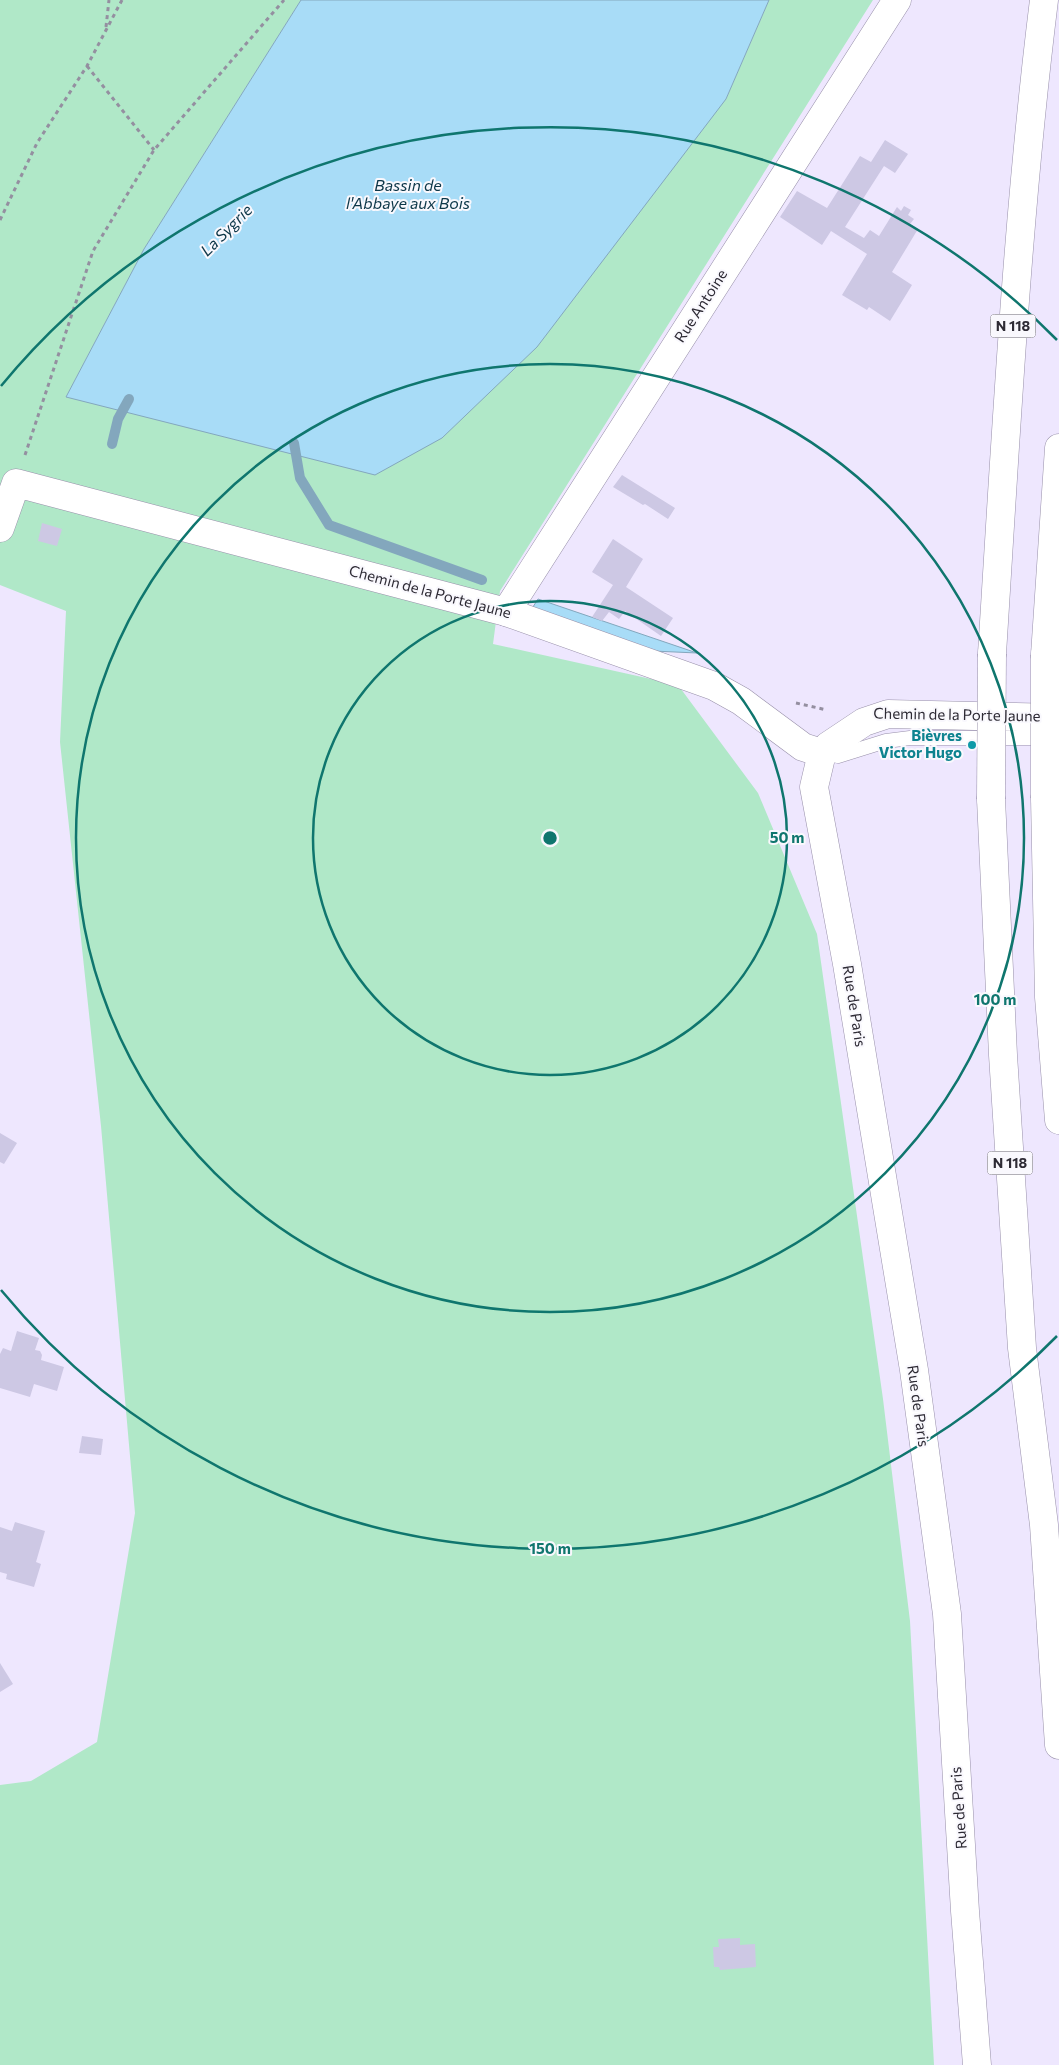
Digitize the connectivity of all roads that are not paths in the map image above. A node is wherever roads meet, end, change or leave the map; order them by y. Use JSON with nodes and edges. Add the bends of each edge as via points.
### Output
{"nodes":[{"id":1,"x":897,"y":0,"type":"edge"},
{"id":2,"x":1044,"y":0,"type":"edge"},
{"id":3,"x":1059,"y":448,"type":"edge"},
{"id":4,"x":0,"y":528,"type":"edge"},
{"id":5,"x":506,"y":612,"type":"junction"},
{"id":6,"x":856,"y":712,"type":"dead end"},
{"id":7,"x":888,"y":714,"type":"junction"},
{"id":8,"x":1059,"y":718,"type":"edge"},
{"id":9,"x":1059,"y":738,"type":"edge"},
{"id":10,"x":822,"y":753,"type":"junction"},
{"id":11,"x":1059,"y":1120,"type":"edge"},
{"id":12,"x":1044,"y":1525,"type":"junction"},
{"id":13,"x":1059,"y":1608,"type":"edge"},
{"id":14,"x":1059,"y":1745,"type":"edge"},
{"id":15,"x":977,"y":2065,"type":"edge"}],
"edges":[{"from":1,"to":5,"type":"main road","name":"Rue Antoine"},
{"from":2,"to":12,"type":"main road","number":"N 118","bridge":true,"via":[[1030,116],[1016,287],[992,654],[991,799],[1022,1348]]},
{"from":3,"to":11,"type":"main road","bridge":true,"via":[[1046,655],[1045,798],[1049,997]]},
{"from":4,"to":5,"type":"main road","name":"Chemin de la Porte Jaune","via":[[16,483]]},
{"from":5,"to":10,"type":"main road","name":"Chemin de la Porte Jaune","via":[[714,686],[741,701],[803,747]]},
{"from":6,"to":7,"type":"main road","name":"Chemin de la Porte Jaune"},
{"from":7,"to":8,"type":"main road","name":"Chemin de la Porte Jaune"},
{"from":7,"to":10,"type":"main road","via":[[864,722]]},
{"from":9,"to":10,"type":"lane","via":[[910,738],[886,741],[838,756]]},
{"from":10,"to":15,"type":"main road","name":"Rue de Paris","via":[[814,786],[914,1370],[947,1614]]},
{"from":12,"to":13,"type":"main road","number":"N 118"},
{"from":12,"to":14,"type":"main road"}]}
